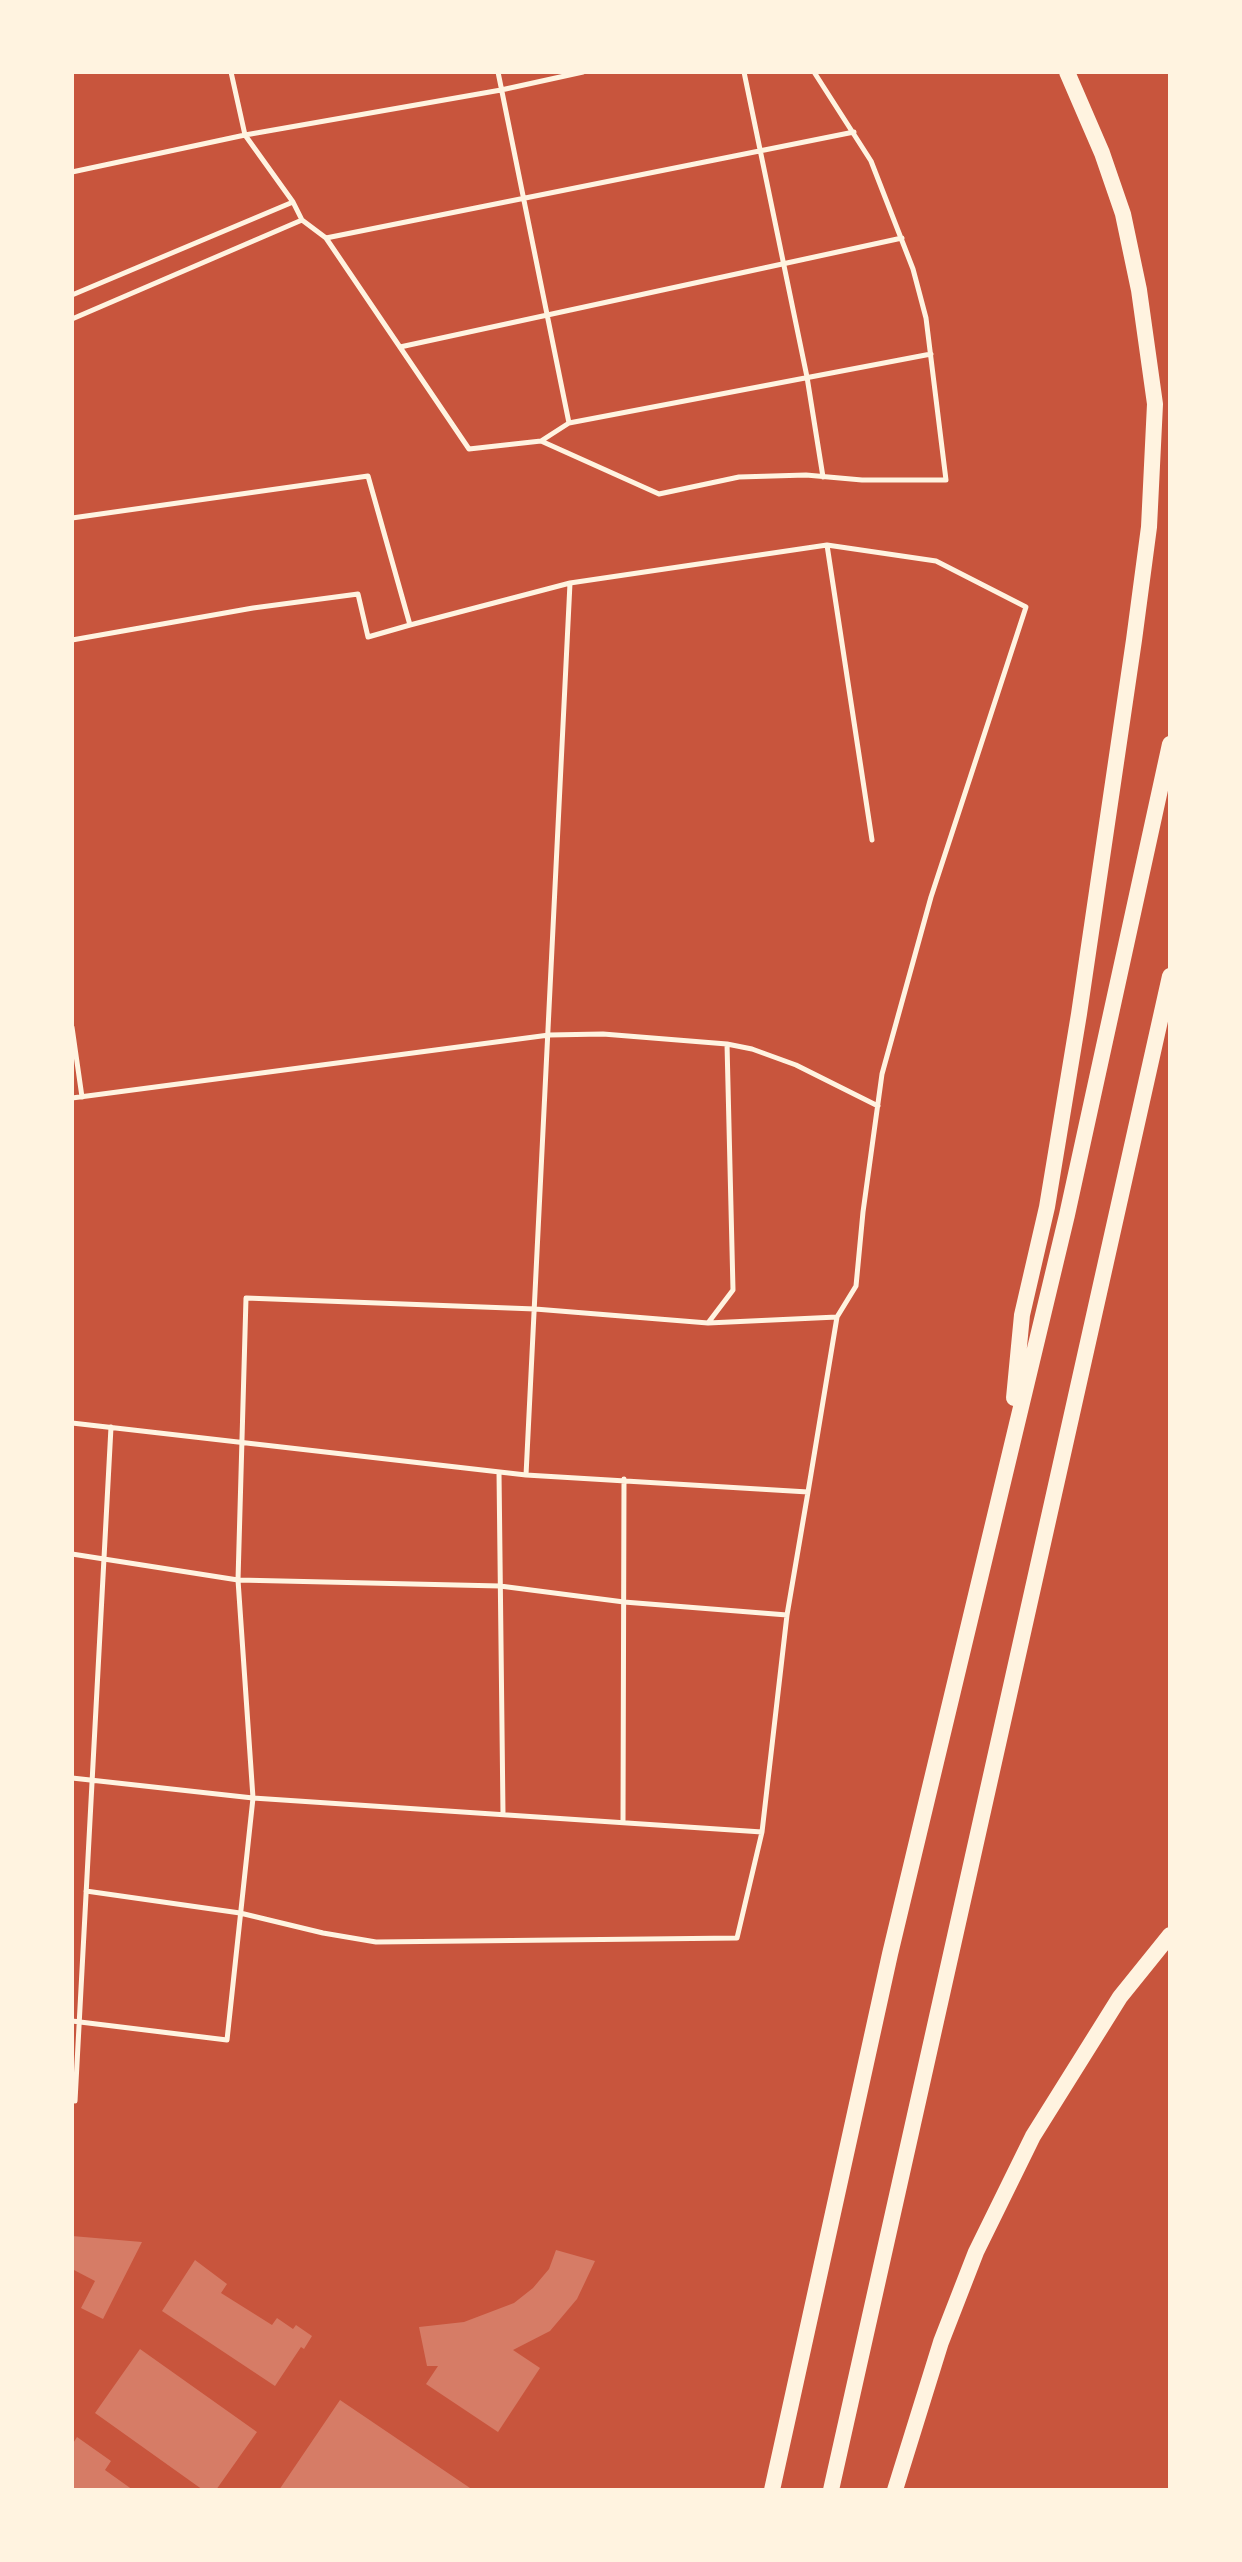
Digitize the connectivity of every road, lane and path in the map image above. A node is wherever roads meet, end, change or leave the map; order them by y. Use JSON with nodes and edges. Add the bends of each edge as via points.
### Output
{"nodes":[{"id":1,"x":231,"y":72,"type":"edge"},
{"id":2,"x":498,"y":72,"type":"edge"},
{"id":3,"x":583,"y":72,"type":"edge"},
{"id":4,"x":744,"y":72,"type":"edge"},
{"id":5,"x":814,"y":72,"type":"edge"},
{"id":6,"x":1067,"y":72,"type":"edge"},
{"id":7,"x":501,"y":90,"type":"junction"},
{"id":8,"x":854,"y":132,"type":"junction"},
{"id":9,"x":245,"y":135,"type":"junction"},
{"id":10,"x":760,"y":151,"type":"junction"},
{"id":11,"x":72,"y":172,"type":"edge"},
{"id":12,"x":523,"y":198,"type":"junction"},
{"id":13,"x":293,"y":202,"type":"junction"},
{"id":14,"x":302,"y":220,"type":"junction"},
{"id":15,"x":326,"y":238,"type":"junction"},
{"id":16,"x":902,"y":238,"type":"junction"},
{"id":17,"x":783,"y":264,"type":"junction"},
{"id":18,"x":72,"y":295,"type":"edge"},
{"id":19,"x":547,"y":315,"type":"junction"},
{"id":20,"x":72,"y":319,"type":"edge"},
{"id":21,"x":400,"y":347,"type":"junction"},
{"id":22,"x":931,"y":354,"type":"junction"},
{"id":23,"x":807,"y":377,"type":"junction"},
{"id":24,"x":569,"y":423,"type":"junction"},
{"id":25,"x":541,"y":441,"type":"junction"},
{"id":26,"x":823,"y":477,"type":"junction"},
{"id":27,"x":72,"y":518,"type":"edge"},
{"id":28,"x":827,"y":545,"type":"junction"},
{"id":29,"x":570,"y":583,"type":"junction"},
{"id":30,"x":410,"y":625,"type":"junction"},
{"id":31,"x":72,"y":640,"type":"edge"},
{"id":32,"x":1170,"y":744,"type":"edge"},
{"id":33,"x":872,"y":840,"type":"dead end"},
{"id":34,"x":1170,"y":976,"type":"edge"},
{"id":35,"x":72,"y":1027,"type":"edge"},
{"id":36,"x":549,"y":1035,"type":"junction"},
{"id":37,"x":727,"y":1044,"type":"junction"},
{"id":38,"x":82,"y":1097,"type":"junction"},
{"id":39,"x":72,"y":1098,"type":"edge"},
{"id":40,"x":878,"y":1106,"type":"junction"},
{"id":41,"x":535,"y":1309,"type":"junction"},
{"id":42,"x":837,"y":1317,"type":"junction"},
{"id":43,"x":708,"y":1323,"type":"junction"},
{"id":44,"x":72,"y":1423,"type":"edge"},
{"id":45,"x":111,"y":1427,"type":"junction"},
{"id":46,"x":241,"y":1442,"type":"junction"},
{"id":47,"x":1008,"y":1463,"type":"junction"},
{"id":48,"x":499,"y":1472,"type":"junction"},
{"id":49,"x":526,"y":1475,"type":"junction"},
{"id":50,"x":624,"y":1479,"type":"junction"},
{"id":51,"x":808,"y":1492,"type":"junction"},
{"id":52,"x":72,"y":1554,"type":"edge"},
{"id":53,"x":105,"y":1557,"type":"junction"},
{"id":54,"x":238,"y":1580,"type":"junction"},
{"id":55,"x":500,"y":1586,"type":"junction"},
{"id":56,"x":624,"y":1602,"type":"junction"},
{"id":57,"x":787,"y":1615,"type":"junction"},
{"id":58,"x":72,"y":1778,"type":"edge"},
{"id":59,"x":92,"y":1780,"type":"junction"},
{"id":60,"x":253,"y":1798,"type":"junction"},
{"id":61,"x":503,"y":1814,"type":"junction"},
{"id":62,"x":623,"y":1821,"type":"junction"},
{"id":63,"x":762,"y":1832,"type":"junction"},
{"id":64,"x":86,"y":1891,"type":"junction"},
{"id":65,"x":240,"y":1913,"type":"junction"},
{"id":66,"x":1170,"y":1935,"type":"edge"},
{"id":67,"x":76,"y":2022,"type":"edge"},
{"id":68,"x":75,"y":2101,"type":"dead end"},
{"id":69,"x":772,"y":2490,"type":"edge"},
{"id":70,"x":831,"y":2490,"type":"edge"},
{"id":71,"x":895,"y":2490,"type":"edge"}],
"edges":[{"from":1,"to":9,"type":"lane"},
{"from":2,"to":7,"type":"lane"},
{"from":3,"to":7,"type":"lane"},
{"from":4,"to":10,"type":"lane"},
{"from":5,"to":8,"type":"lane"},
{"from":6,"to":47,"type":"highway","via":[[1123,214],[1155,404],[1149,527],[1134,640],[1047,1207],[1022,1315]]},
{"from":7,"to":9,"type":"lane"},
{"from":7,"to":12,"type":"lane"},
{"from":8,"to":10,"type":"lane"},
{"from":8,"to":16,"type":"lane"},
{"from":9,"to":11,"type":"lane"},
{"from":9,"to":13,"type":"lane"},
{"from":10,"to":12,"type":"lane"},
{"from":10,"to":17,"type":"lane"},
{"from":12,"to":15,"type":"lane"},
{"from":12,"to":19,"type":"lane"},
{"from":13,"to":14,"type":"lane"},
{"from":13,"to":18,"type":"lane"},
{"from":14,"to":15,"type":"lane"},
{"from":14,"to":20,"type":"lane"},
{"from":15,"to":21,"type":"lane"},
{"from":16,"to":17,"type":"lane"},
{"from":16,"to":22,"type":"lane"},
{"from":17,"to":19,"type":"lane"},
{"from":17,"to":23,"type":"lane"},
{"from":19,"to":21,"type":"lane"},
{"from":19,"to":24,"type":"lane"},
{"from":21,"to":25,"type":"lane","via":[[469,449]]},
{"from":22,"to":23,"type":"lane"},
{"from":22,"to":26,"type":"lane","via":[[946,480]]},
{"from":23,"to":24,"type":"lane"},
{"from":23,"to":26,"type":"lane"},
{"from":24,"to":25,"type":"lane"},
{"from":25,"to":26,"type":"lane","via":[[659,494],[739,477]]},
{"from":27,"to":30,"type":"lane","via":[[368,476]]},
{"from":28,"to":29,"type":"lane"},
{"from":28,"to":33,"type":"lane"},
{"from":28,"to":40,"type":"lane","via":[[936,561],[1026,607],[931,897]]},
{"from":29,"to":30,"type":"lane"},
{"from":29,"to":36,"type":"lane"},
{"from":30,"to":31,"type":"lane","via":[[368,637],[358,594]]},
{"from":32,"to":47,"type":"highway"},
{"from":34,"to":70,"type":"highway"},
{"from":35,"to":38,"type":"lane"},
{"from":36,"to":37,"type":"lane"},
{"from":36,"to":38,"type":"lane"},
{"from":36,"to":41,"type":"lane"},
{"from":37,"to":40,"type":"lane","via":[[796,1065]]},
{"from":37,"to":43,"type":"lane","via":[[733,1290]]},
{"from":38,"to":39,"type":"lane"},
{"from":40,"to":42,"type":"lane","via":[[856,1286]]},
{"from":41,"to":43,"type":"lane"},
{"from":41,"to":46,"type":"lane","via":[[246,1298]]},
{"from":41,"to":49,"type":"lane"},
{"from":42,"to":43,"type":"lane"},
{"from":42,"to":51,"type":"lane"},
{"from":44,"to":45,"type":"lane"},
{"from":45,"to":46,"type":"lane"},
{"from":45,"to":53,"type":"lane"},
{"from":46,"to":48,"type":"lane"},
{"from":46,"to":54,"type":"lane"},
{"from":47,"to":69,"type":"highway","via":[[890,1954]]},
{"from":48,"to":49,"type":"lane"},
{"from":48,"to":55,"type":"lane"},
{"from":49,"to":50,"type":"lane"},
{"from":50,"to":51,"type":"lane"},
{"from":50,"to":56,"type":"lane"},
{"from":51,"to":57,"type":"lane"},
{"from":52,"to":53,"type":"lane"},
{"from":53,"to":54,"type":"lane"},
{"from":53,"to":59,"type":"lane"},
{"from":54,"to":55,"type":"lane"},
{"from":54,"to":60,"type":"lane"},
{"from":55,"to":56,"type":"lane"},
{"from":55,"to":61,"type":"lane"},
{"from":56,"to":57,"type":"lane"},
{"from":56,"to":62,"type":"lane"},
{"from":57,"to":63,"type":"lane"},
{"from":58,"to":59,"type":"lane"},
{"from":59,"to":60,"type":"lane"},
{"from":59,"to":64,"type":"lane"},
{"from":60,"to":61,"type":"lane"},
{"from":60,"to":65,"type":"lane"},
{"from":61,"to":62,"type":"lane"},
{"from":62,"to":63,"type":"lane"},
{"from":63,"to":65,"type":"lane","via":[[737,1938],[376,1942]]},
{"from":64,"to":65,"type":"lane"},
{"from":64,"to":67,"type":"lane"},
{"from":65,"to":67,"type":"lane","via":[[227,2040]]},
{"from":66,"to":71,"type":"highway","via":[[1120,1997],[1033,2136],[976,2252]]},
{"from":67,"to":68,"type":"lane"}]}
